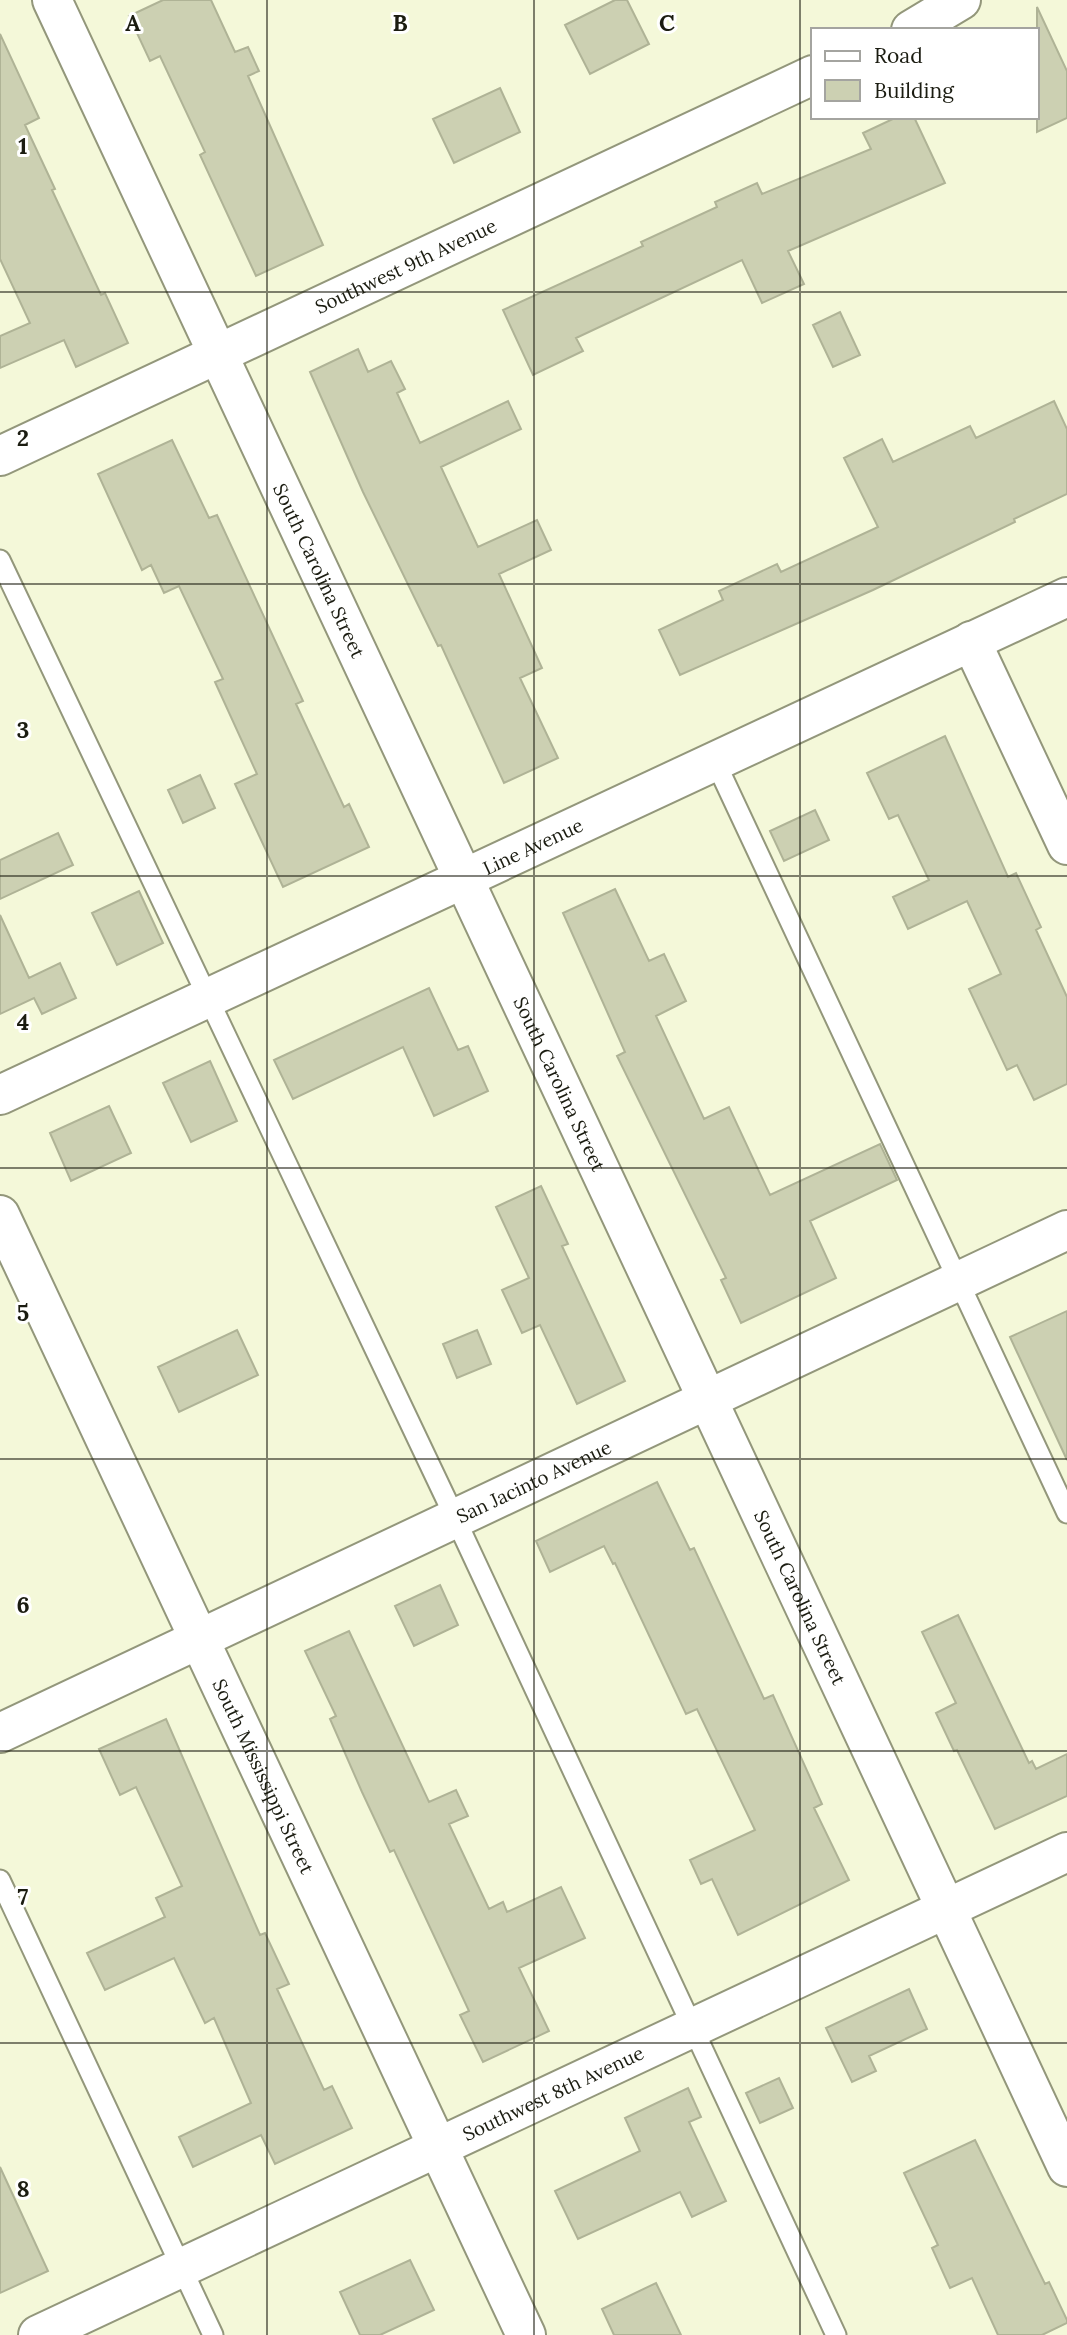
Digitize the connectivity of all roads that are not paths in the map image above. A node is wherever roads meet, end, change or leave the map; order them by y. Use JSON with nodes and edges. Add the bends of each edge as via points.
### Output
{"nodes":[{"id":1,"x":52,"y":0,"type":"edge"},
{"id":2,"x":961,"y":0,"type":"edge"},
{"id":3,"x":914,"y":28,"type":"edge"},
{"id":4,"x":811,"y":76,"type":"edge"},
{"id":5,"x":218,"y":355,"type":"junction"},
{"id":6,"x":0,"y":456,"type":"edge"},
{"id":7,"x":0,"y":560,"type":"edge"},
{"id":8,"x":1067,"y":597,"type":"edge"},
{"id":9,"x":971,"y":641,"type":"junction"},
{"id":10,"x":716,"y":761,"type":"junction"},
{"id":11,"x":1067,"y":845,"type":"edge"},
{"id":12,"x":462,"y":879,"type":"junction"},
{"id":13,"x":209,"y":997,"type":"junction"},
{"id":14,"x":0,"y":1095,"type":"edge"},
{"id":15,"x":0,"y":1215,"type":"edge"},
{"id":16,"x":1067,"y":1230,"type":"edge"},
{"id":17,"x":957,"y":1283,"type":"junction"},
{"id":18,"x":707,"y":1402,"type":"junction"},
{"id":19,"x":1067,"y":1513,"type":"edge"},
{"id":20,"x":456,"y":1520,"type":"junction"},
{"id":21,"x":199,"y":1640,"type":"junction"},
{"id":22,"x":0,"y":1733,"type":"edge"},
{"id":23,"x":1067,"y":1852,"type":"edge"},
{"id":24,"x":0,"y":1880,"type":"edge"},
{"id":25,"x":946,"y":1907,"type":"junction"},
{"id":26,"x":692,"y":2029,"type":"junction"},
{"id":27,"x":437,"y":2147,"type":"junction"},
{"id":28,"x":1067,"y":2167,"type":"edge"},
{"id":29,"x":181,"y":2267,"type":"junction"},
{"id":30,"x":38,"y":2335,"type":"edge"},
{"id":31,"x":213,"y":2335,"type":"edge"},
{"id":32,"x":526,"y":2335,"type":"edge"},
{"id":33,"x":836,"y":2335,"type":"edge"}],
"edges":[{"from":1,"to":5,"type":"street","name":"South Carolina Street"},
{"from":2,"to":3,"type":"street"},
{"from":4,"to":5,"type":"street","name":"Southwest 9th Avenue"},
{"from":5,"to":6,"type":"street","name":"Southwest 9th Avenue"},
{"from":5,"to":12,"type":"street","name":"South Carolina Street"},
{"from":7,"to":13,"type":"lane"},
{"from":8,"to":9,"type":"street","name":"Line Avenue"},
{"from":9,"to":10,"type":"street","name":"Line Avenue"},
{"from":9,"to":11,"type":"street"},
{"from":10,"to":12,"type":"street","name":"Line Avenue"},
{"from":10,"to":17,"type":"lane"},
{"from":12,"to":13,"type":"street","name":"Line Avenue"},
{"from":12,"to":18,"type":"street","name":"South Carolina Street"},
{"from":13,"to":14,"type":"street","name":"Line Avenue"},
{"from":13,"to":20,"type":"lane"},
{"from":15,"to":21,"type":"street","name":"South Mississippi Street"},
{"from":16,"to":17,"type":"street","name":"San Jacinto Avenue"},
{"from":17,"to":18,"type":"street","name":"San Jacinto Avenue"},
{"from":17,"to":19,"type":"lane"},
{"from":18,"to":20,"type":"street","name":"San Jacinto Avenue"},
{"from":18,"to":25,"type":"street","name":"South Carolina Street"},
{"from":20,"to":21,"type":"street","name":"San Jacinto Avenue"},
{"from":20,"to":26,"type":"lane"},
{"from":21,"to":22,"type":"street","name":"San Jacinto Avenue"},
{"from":21,"to":27,"type":"street","name":"South Mississippi Street"},
{"from":23,"to":25,"type":"street","name":"Southwest 8th Avenue"},
{"from":24,"to":29,"type":"lane"},
{"from":25,"to":26,"type":"street","name":"Southwest 8th Avenue"},
{"from":25,"to":28,"type":"street","name":"South Carolina Street"},
{"from":26,"to":27,"type":"street","name":"Southwest 8th Avenue"},
{"from":26,"to":33,"type":"lane"},
{"from":27,"to":29,"type":"street","name":"Southwest 8th Avenue"},
{"from":27,"to":32,"type":"street","name":"South Mississippi Street"},
{"from":29,"to":30,"type":"street","name":"Southwest 8th Avenue"},
{"from":29,"to":31,"type":"lane"}]}
